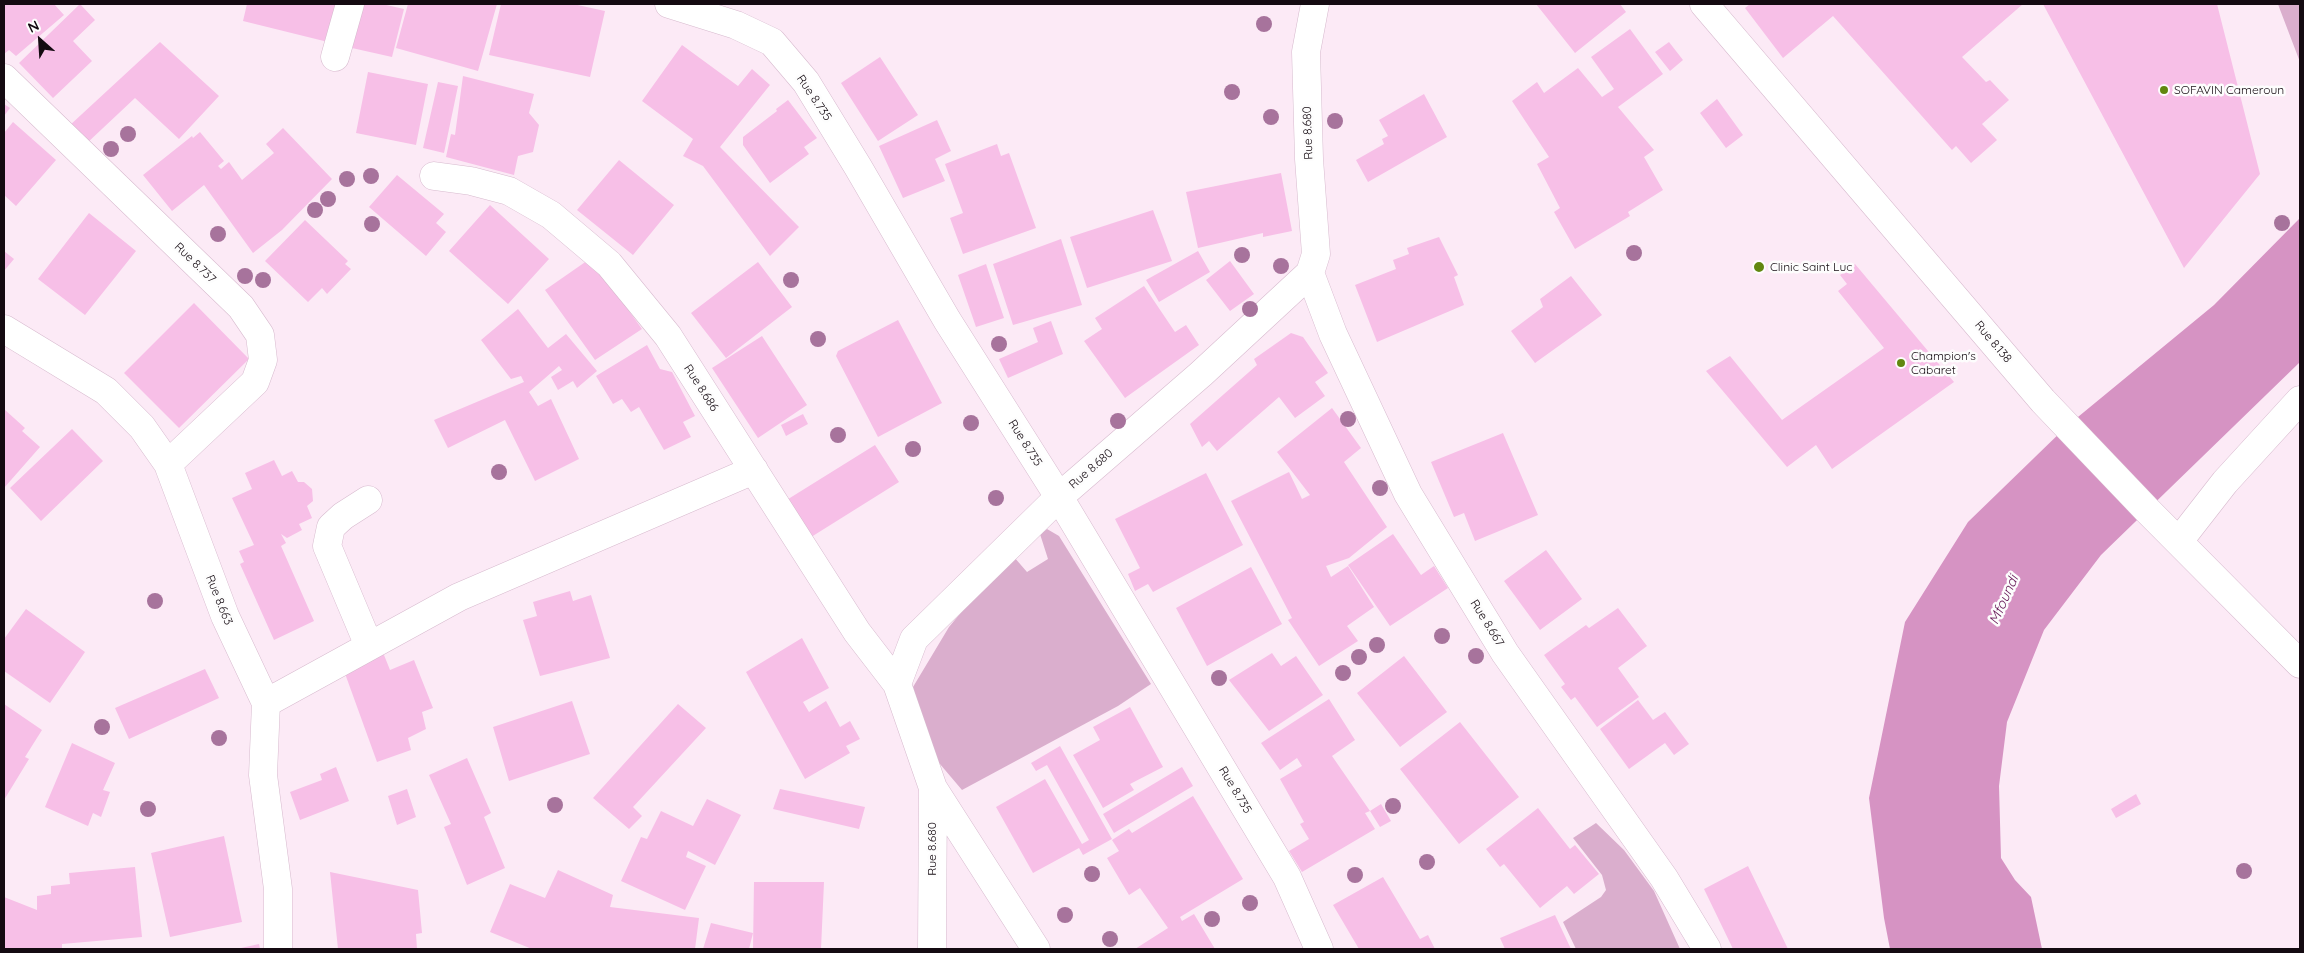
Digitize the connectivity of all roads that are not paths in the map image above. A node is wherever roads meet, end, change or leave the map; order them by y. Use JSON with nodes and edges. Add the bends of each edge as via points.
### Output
{"nodes":[{"id":1,"x":350,"y":4,"type":"edge"},
{"id":2,"x":668,"y":4,"type":"edge"},
{"id":3,"x":1315,"y":4,"type":"edge"},
{"id":4,"x":1704,"y":4,"type":"edge"},
{"id":5,"x":716,"y":11,"type":"edge"},
{"id":6,"x":335,"y":57,"type":"dead end"},
{"id":7,"x":4,"y":78,"type":"edge"},
{"id":8,"x":434,"y":176,"type":"dead end"},
{"id":9,"x":1310,"y":273,"type":"junction"},
{"id":10,"x":4,"y":329,"type":"edge"},
{"id":11,"x":2300,"y":400,"type":"edge"},
{"id":12,"x":168,"y":464,"type":"junction"},
{"id":13,"x":754,"y":470,"type":"junction"},
{"id":14,"x":1059,"y":497,"type":"junction"},
{"id":15,"x":368,"y":500,"type":"dead end"},
{"id":16,"x":2170,"y":533,"type":"junction"},
{"id":17,"x":368,"y":646,"type":"junction"},
{"id":18,"x":2300,"y":664,"type":"edge"},
{"id":19,"x":896,"y":684,"type":"junction"},
{"id":20,"x":266,"y":703,"type":"junction"},
{"id":21,"x":933,"y":788,"type":"junction"},
{"id":22,"x":278,"y":949,"type":"edge"},
{"id":23,"x":932,"y":949,"type":"edge"},
{"id":24,"x":1036,"y":949,"type":"edge"},
{"id":25,"x":1319,"y":949,"type":"edge"},
{"id":26,"x":1707,"y":949,"type":"edge"}],
"edges":[{"from":1,"to":6,"type":"street"},
{"from":2,"to":5,"type":"street","name":"Rue 8.735"},
{"from":3,"to":9,"type":"street","name":"Rue 8.680","via":[[1306,52],[1316,254]]},
{"from":4,"to":16,"type":"street","name":"Rue 8.138","via":[[2043,401]]},
{"from":5,"to":14,"type":"street","name":"Rue 8.735","via":[[736,25],[772,42],[806,82],[947,320]]},
{"from":7,"to":12,"type":"street","name":"Rue 8.737","via":[[241,307],[260,335],[263,360],[255,382]]},
{"from":8,"to":13,"type":"street","name":"Rue 8.686","via":[[509,191],[551,215],[609,264],[668,336]]},
{"from":9,"to":14,"type":"street","name":"Rue 8.680","via":[[1202,374]]},
{"from":9,"to":26,"type":"street","name":"Rue 8.667","via":[[1333,334],[1408,494],[1506,653],[1664,878]]},
{"from":10,"to":12,"type":"street","name":"Rue 8.663","via":[[106,391],[142,427]]},
{"from":11,"to":16,"type":"street","via":[[2225,482]]},
{"from":12,"to":20,"type":"street","name":"Rue 8.663","via":[[225,616]]},
{"from":13,"to":17,"type":"street","via":[[459,597]]},
{"from":13,"to":19,"type":"street","name":"Rue 8.686","via":[[857,632]]},
{"from":14,"to":19,"type":"street","name":"Rue 8.680","via":[[914,639]]},
{"from":14,"to":25,"type":"street","name":"Rue 8.735","via":[[1287,877]]},
{"from":15,"to":17,"type":"street","via":[[331,526],[327,546]]},
{"from":16,"to":18,"type":"street","name":"Rue 8.138"},
{"from":17,"to":20,"type":"street"},
{"from":19,"to":21,"type":"street","name":"Rue 8.680"},
{"from":20,"to":22,"type":"street","name":"Rue 8.663","via":[[263,775],[278,889]]},
{"from":21,"to":23,"type":"street","name":"Rue 8.680"},
{"from":21,"to":24,"type":"street"}]}
